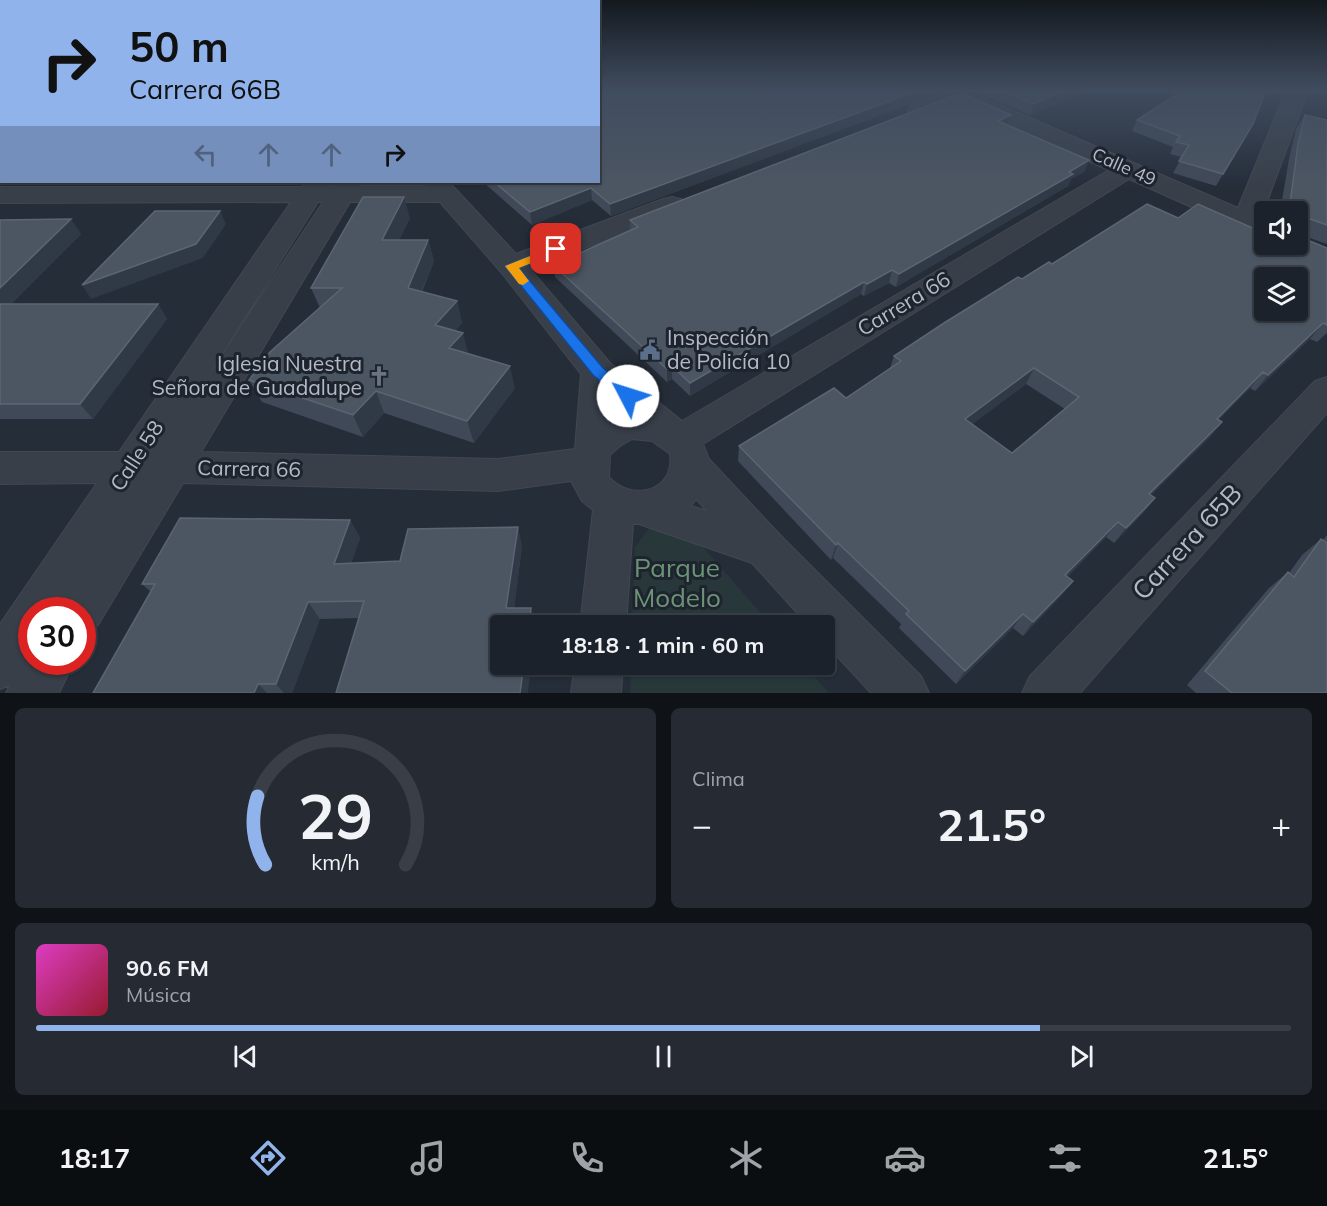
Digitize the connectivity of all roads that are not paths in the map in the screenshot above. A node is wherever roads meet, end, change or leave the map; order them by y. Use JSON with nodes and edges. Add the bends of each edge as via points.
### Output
{"nodes":[{"id":1,"x":1028,"y":123,"type":"edge"},
{"id":2,"x":1287,"y":123,"type":"edge"},
{"id":3,"x":1128,"y":169,"type":"junction"},
{"id":4,"x":329,"y":188,"type":"edge"},
{"id":5,"x":442,"y":188,"type":"edge"},
{"id":6,"x":0,"y":195,"type":"edge"},
{"id":7,"x":690,"y":198,"type":"edge"},
{"id":8,"x":1263,"y":201,"type":"edge"},
{"id":9,"x":1254,"y":225,"type":"edge"},
{"id":10,"x":511,"y":266,"type":"junction"},
{"id":11,"x":598,"y":372,"type":"junction"},
{"id":12,"x":1327,"y":390,"type":"edge"},
{"id":13,"x":681,"y":446,"type":"junction"},
{"id":14,"x":592,"y":454,"type":"junction"},
{"id":15,"x":130,"y":467,"type":"junction"},
{"id":16,"x":172,"y":467,"type":"junction"},
{"id":17,"x":0,"y":468,"type":"edge"},
{"id":18,"x":498,"y":475,"type":"junction"},
{"id":19,"x":621,"y":503,"type":"junction"},
{"id":20,"x":767,"y":550,"type":"junction"},
{"id":21,"x":45,"y":597,"type":"edge"},
{"id":22,"x":90,"y":597,"type":"edge"},
{"id":23,"x":605,"y":615,"type":"edge"},
{"id":24,"x":18,"y":638,"type":"edge"},
{"id":25,"x":0,"y":665,"type":"edge"},
{"id":26,"x":42,"y":675,"type":"edge"},
{"id":27,"x":598,"y":675,"type":"edge"},
{"id":28,"x":31,"y":693,"type":"edge"},
{"id":29,"x":596,"y":693,"type":"edge"},
{"id":30,"x":904,"y":693,"type":"edge"},
{"id":31,"x":1047,"y":693,"type":"edge"}],
"edges":[{"from":1,"to":3,"type":"street","name":"Calle 49"},
{"from":2,"to":8,"type":"street"},
{"from":3,"to":9,"type":"street","name":"Calle 49"},
{"from":3,"to":13,"type":"street","name":"Carrera 66"},
{"from":4,"to":5,"type":"street"},
{"from":4,"to":6,"type":"street"},
{"from":4,"to":15,"type":"street","name":"Calle 58"},
{"from":4,"to":16,"type":"street","name":"Calle 58"},
{"from":5,"to":10,"type":"street"},
{"from":7,"to":10,"type":"street"},
{"from":10,"to":11,"type":"street"},
{"from":11,"to":13,"type":"street"},
{"from":11,"to":14,"type":"street"},
{"from":12,"to":31,"type":"street","name":"Carrera 65B"},
{"from":13,"to":14,"type":"street","via":[[660,427],[631,425],[605,436]]},
{"from":13,"to":19,"type":"street","via":[[688,478],[681,489],[666,501]]},
{"from":13,"to":20,"type":"street"},
{"from":14,"to":18,"type":"street","name":"Carrera 66"},
{"from":14,"to":19,"type":"street","via":[[592,482]]},
{"from":15,"to":16,"type":"street","name":"Carrera 66"},
{"from":15,"to":17,"type":"street","name":"Carrera 66"},
{"from":15,"to":21,"type":"street","name":"Calle 58"},
{"from":16,"to":18,"type":"street","name":"Carrera 66"},
{"from":16,"to":22,"type":"street","name":"Calle 58"},
{"from":18,"to":19,"type":"street","name":"Carrera 66"},
{"from":19,"to":20,"type":"street","name":"Carrera 66"},
{"from":19,"to":23,"type":"street"},
{"from":20,"to":30,"type":"street"},
{"from":24,"to":25,"type":"street"},
{"from":26,"to":28,"type":"street"},
{"from":27,"to":29,"type":"street"}]}
